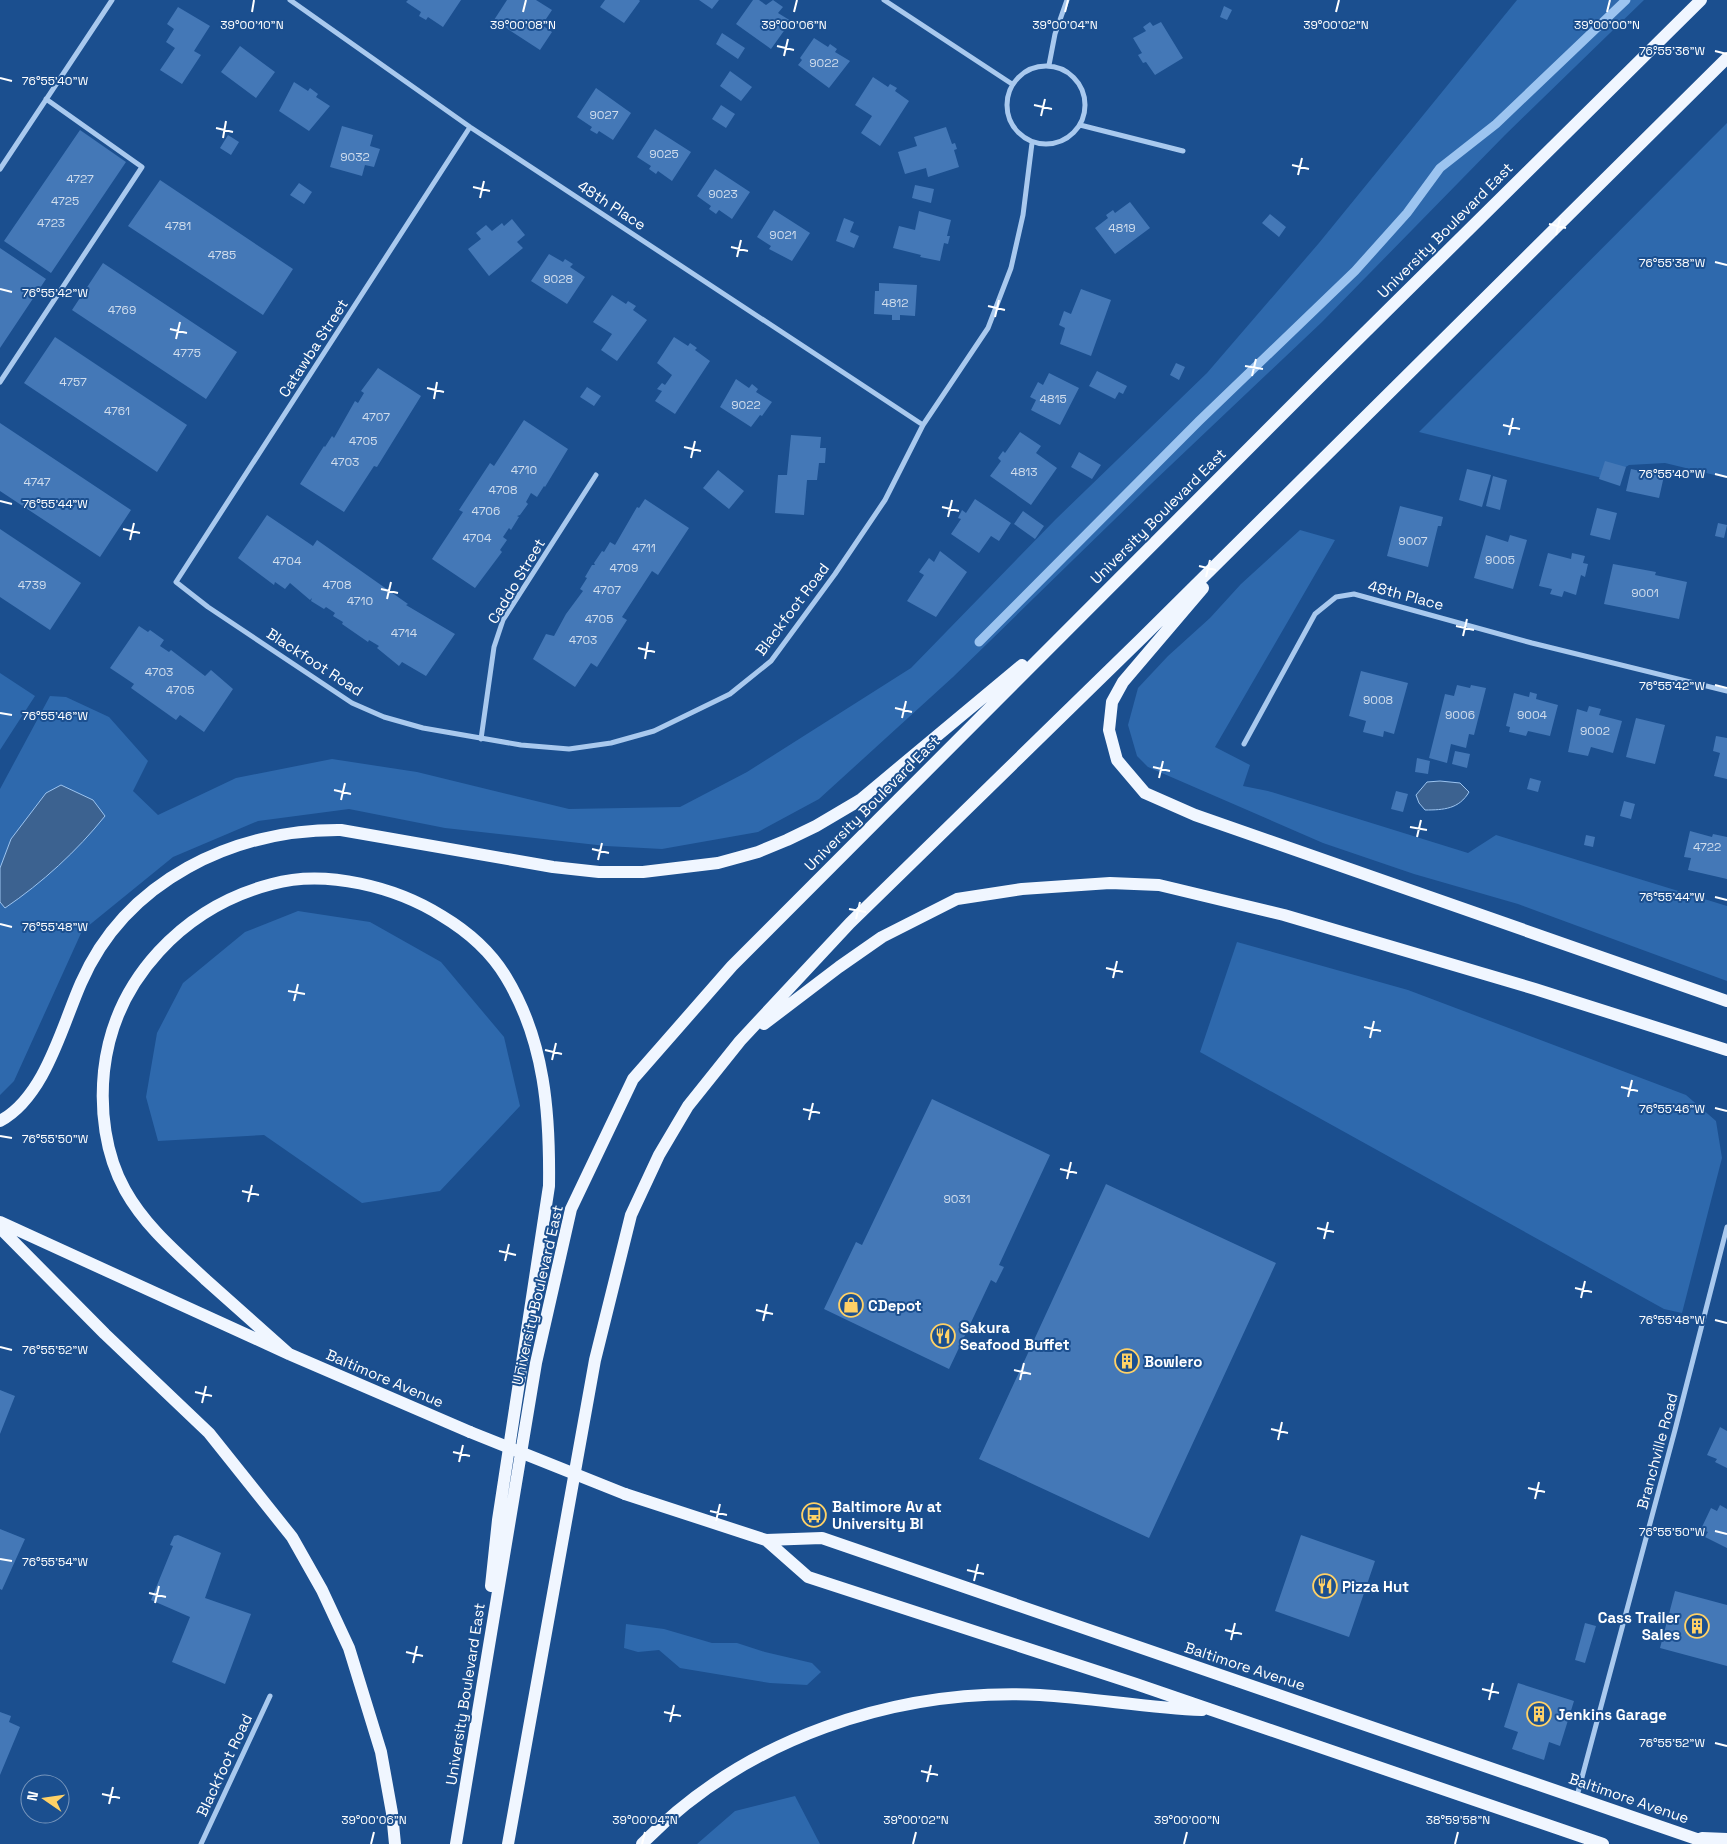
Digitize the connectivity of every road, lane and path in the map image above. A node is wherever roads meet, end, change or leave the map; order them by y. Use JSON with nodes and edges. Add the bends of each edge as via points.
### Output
{"nodes":[{"id":1,"x":112,"y":0,"type":"edge"},
{"id":2,"x":290,"y":0,"type":"edge"},
{"id":3,"x":884,"y":0,"type":"edge"},
{"id":4,"x":1067,"y":0,"type":"edge"},
{"id":5,"x":1701,"y":0,"type":"edge"},
{"id":6,"x":1727,"y":58,"type":"edge"},
{"id":7,"x":1049,"y":65,"type":"junction"},
{"id":8,"x":1012,"y":84,"type":"junction"},
{"id":9,"x":46,"y":99,"type":"junction"},
{"id":10,"x":1080,"y":125,"type":"junction"},
{"id":11,"x":470,"y":127,"type":"junction"},
{"id":12,"x":1032,"y":143,"type":"junction"},
{"id":13,"x":1183,"y":151,"type":"dead end"},
{"id":14,"x":0,"y":169,"type":"edge"},
{"id":15,"x":0,"y":382,"type":"edge"},
{"id":16,"x":923,"y":425,"type":"junction"},
{"id":17,"x":596,"y":475,"type":"dead end"},
{"id":18,"x":1277,"y":504,"type":"junction"},
{"id":19,"x":176,"y":582,"type":"joint"},
{"id":20,"x":1084,"y":613,"type":"junction"},
{"id":21,"x":1727,"y":691,"type":"edge"},
{"id":22,"x":481,"y":739,"type":"junction"},
{"id":23,"x":1244,"y":744,"type":"dead end"},
{"id":24,"x":1727,"y":1001,"type":"edge"},
{"id":25,"x":740,"y":1042,"type":"junction"},
{"id":26,"x":1727,"y":1050,"type":"edge"},
{"id":27,"x":0,"y":1121,"type":"edge"},
{"id":28,"x":0,"y":1222,"type":"edge"},
{"id":29,"x":1727,"y":1227,"type":"edge"},
{"id":30,"x":0,"y":1228,"type":"edge"},
{"id":31,"x":289,"y":1354,"type":"junction"},
{"id":32,"x":766,"y":1540,"type":"junction"},
{"id":33,"x":270,"y":1696,"type":"dead end"},
{"id":34,"x":1218,"y":1711,"type":"junction"},
{"id":35,"x":473,"y":1744,"type":"junction"},
{"id":36,"x":1577,"y":1797,"type":"junction"},
{"id":37,"x":1695,"y":1838,"type":"junction"},
{"id":38,"x":1727,"y":1839,"type":"edge"},
{"id":39,"x":201,"y":1844,"type":"edge"},
{"id":40,"x":395,"y":1844,"type":"edge"},
{"id":41,"x":456,"y":1844,"type":"edge"},
{"id":42,"x":508,"y":1844,"type":"edge"},
{"id":43,"x":642,"y":1844,"type":"edge"},
{"id":44,"x":1603,"y":1844,"type":"edge"},
{"id":45,"x":1711,"y":1844,"type":"edge"}],
"edges":[{"from":1,"to":9,"type":"street"},
{"from":2,"to":11,"type":"street","name":"48th Place"},
{"from":3,"to":8,"type":"street"},
{"from":4,"to":7,"type":"street"},
{"from":5,"to":20,"type":"main road","name":"University Boulevard East"},
{"from":6,"to":18,"type":"main road"},
{"from":7,"to":8,"type":"street","via":[[1028,69]]},
{"from":7,"to":10,"type":"street","via":[[1068,72],[1082,86],[1086,106]]},
{"from":8,"to":12,"type":"street","via":[[1006,109],[1010,122]]},
{"from":9,"to":14,"type":"street"},
{"from":9,"to":15,"type":"street","via":[[142,168]]},
{"from":10,"to":12,"type":"street","via":[[1066,139],[1048,145]]},
{"from":10,"to":13,"type":"street"},
{"from":11,"to":16,"type":"street","name":"48th Place"},
{"from":11,"to":19,"type":"street","name":"Catawba Street"},
{"from":12,"to":16,"type":"street","name":"Blackfoot Road","via":[[1023,215],[1011,268],[988,328]]},
{"from":16,"to":22,"type":"street","name":"Blackfoot Road","via":[[886,500],[835,574],[771,661],[730,694],[654,731],[611,743],[570,749]]},
{"from":17,"to":22,"type":"street","name":"Caddo Street","via":[[504,620],[494,647]]},
{"from":18,"to":24,"type":"main road","via":[[1165,631],[1123,682],[1112,702],[1109,730],[1117,760],[1145,792],[1195,815]]},
{"from":18,"to":25,"type":"main road","via":[[850,923]]},
{"from":19,"to":22,"type":"street","name":"Blackfoot Road","via":[[352,703],[384,717],[423,728]]},
{"from":20,"to":27,"type":"main road","via":[[860,800],[816,826],[758,852],[718,863],[643,872],[599,872],[552,867],[398,838],[312,830],[241,843],[178,872],[148,894],[105,942],[82,981],[44,1074],[24,1100]]},
{"from":20,"to":35,"type":"main road","name":"University Boulevard East","via":[[732,966],[633,1078],[571,1209],[536,1363]]},
{"from":21,"to":23,"type":"street","name":"48th Place","via":[[1532,643],[1354,594],[1336,597],[1314,614]]},
{"from":25,"to":26,"type":"main road","via":[[882,937],[957,899],[1022,889],[1110,883],[1159,885],[1284,916],[1535,989]]},
{"from":25,"to":42,"type":"main road","via":[[688,1106],[659,1155],[631,1215],[595,1360]]},
{"from":28,"to":31,"type":"main road","name":"Baltimore Avenue"},
{"from":29,"to":36,"type":"street","name":"Branchville Road"},
{"from":30,"to":40,"type":"main road","via":[[209,1433],[292,1537],[322,1590],[352,1656],[381,1752]]},
{"from":31,"to":32,"type":"main road","name":"Baltimore Avenue","bridge":true,"via":[[625,1494]]},
{"from":31,"to":35,"type":"main road","via":[[166,1243],[143,1219],[124,1189],[112,1160],[105,1125],[102,1089],[106,1053],[114,1020],[131,986],[151,960],[204,913],[240,894],[274,883],[306,879],[384,888],[422,904],[455,924],[480,945],[505,974],[537,1045],[550,1130],[549,1186],[498,1520]]},
{"from":32,"to":34,"type":"main road","name":"Baltimore Avenue","via":[[808,1577]]},
{"from":32,"to":36,"type":"main road","name":"Baltimore Avenue","via":[[822,1538]]},
{"from":33,"to":39,"type":"street","name":"Blackfoot Road"},
{"from":34,"to":43,"type":"main road","via":[[1040,1695],[974,1696],[913,1702],[852,1717],[796,1739],[739,1768],[690,1801]]},
{"from":34,"to":44,"type":"main road","name":"Baltimore Avenue"},
{"from":35,"to":41,"type":"main road","name":"University Boulevard East"},
{"from":36,"to":37,"type":"main road","name":"Baltimore Avenue"},
{"from":37,"to":38,"type":"main road"},
{"from":37,"to":45,"type":"main road","name":"Baltimore Avenue"}]}
